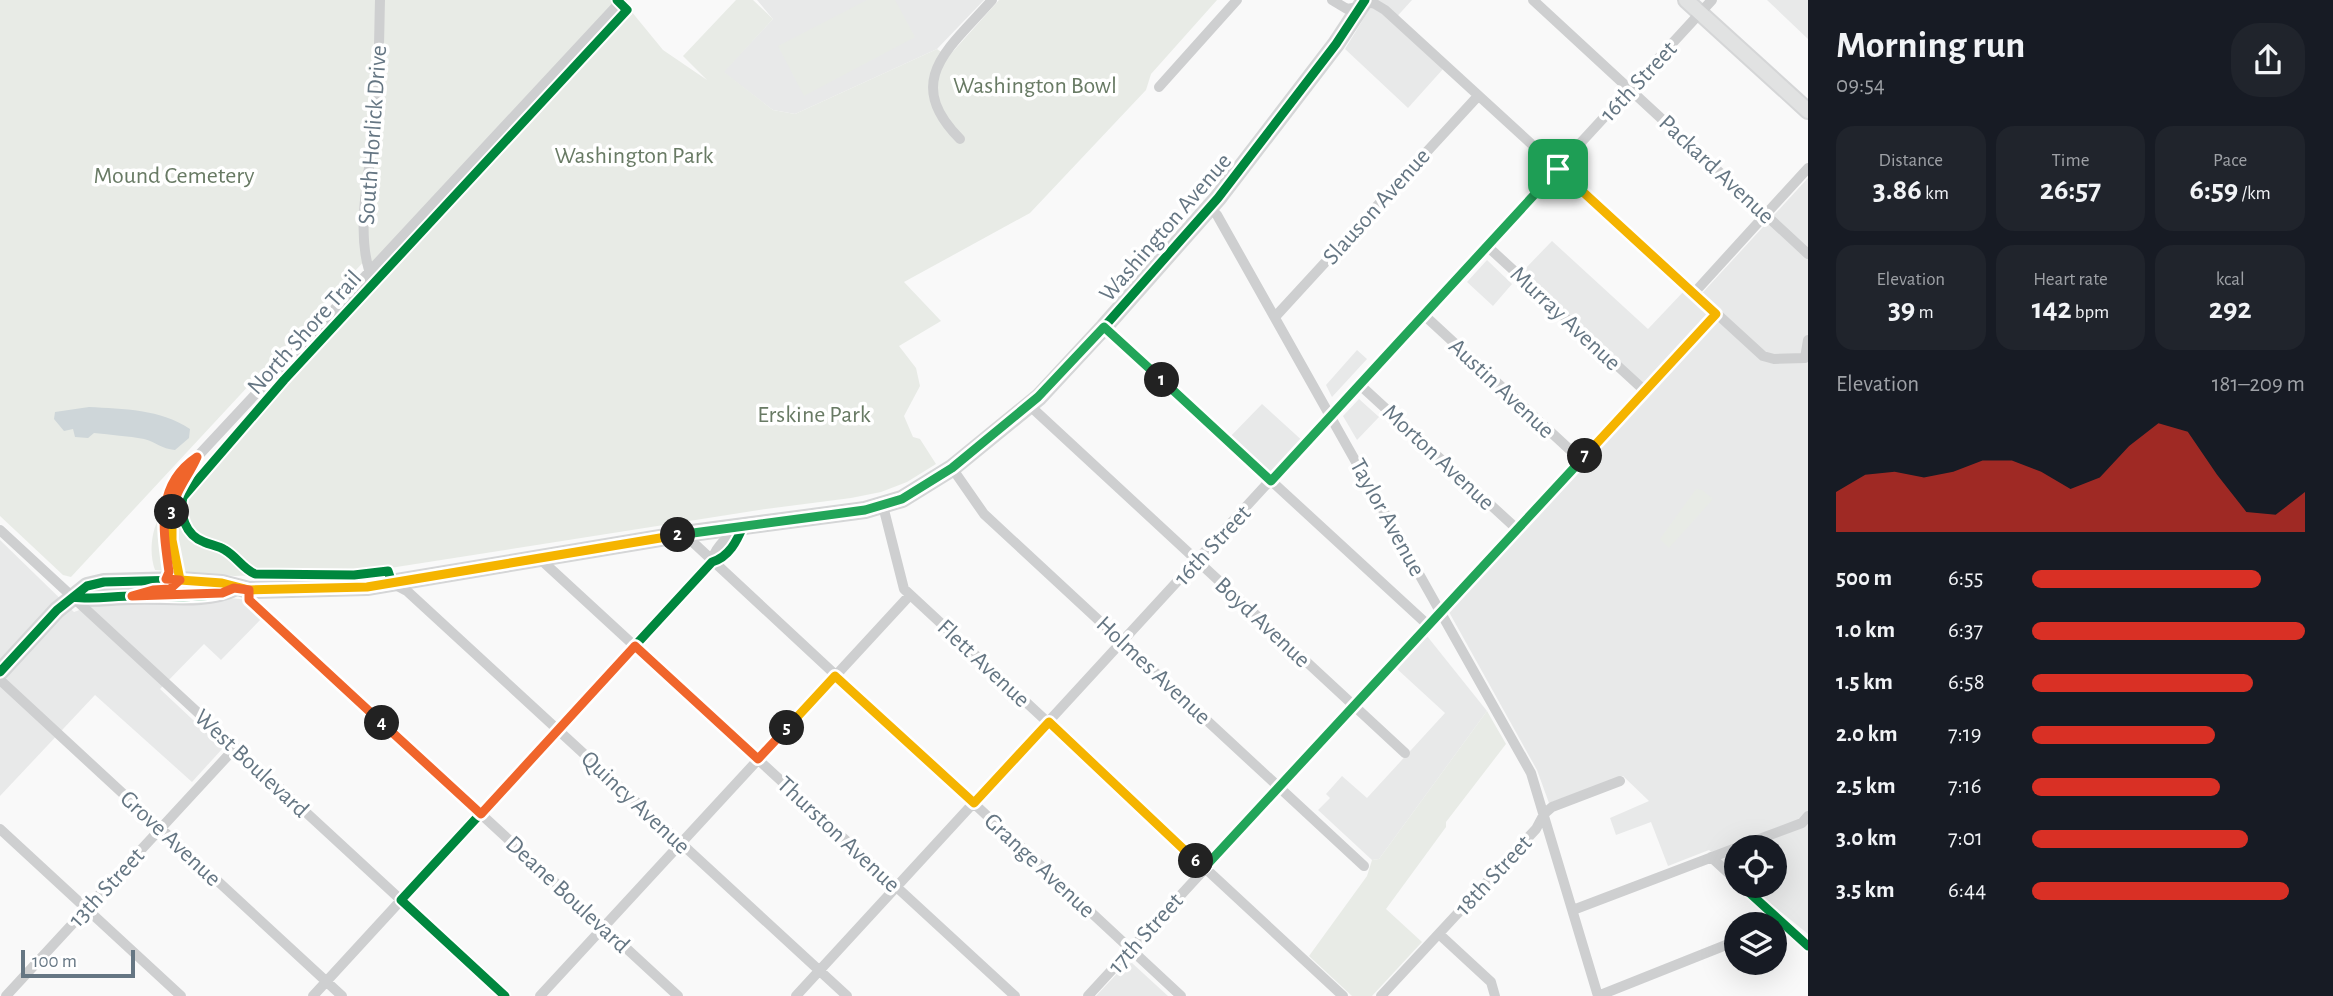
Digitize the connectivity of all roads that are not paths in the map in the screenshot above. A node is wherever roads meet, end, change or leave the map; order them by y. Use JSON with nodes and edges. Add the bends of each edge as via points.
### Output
{"nodes":[{"id":1,"x":380,"y":0,"type":"edge"},
{"id":2,"x":622,"y":0,"type":"edge"},
{"id":3,"x":992,"y":0,"type":"edge"},
{"id":4,"x":1237,"y":0,"type":"edge"},
{"id":5,"x":1332,"y":0,"type":"edge"},
{"id":6,"x":1534,"y":0,"type":"edge"},
{"id":7,"x":1686,"y":0,"type":"edge"},
{"id":8,"x":1712,"y":0,"type":"edge"},
{"id":9,"x":1365,"y":2,"type":"edge"},
{"id":10,"x":1701,"y":12,"type":"junction"},
{"id":11,"x":1159,"y":87,"type":"dead end"},
{"id":12,"x":1631,"y":89,"type":"junction"},
{"id":13,"x":1478,"y":96,"type":"junction"},
{"id":14,"x":1808,"y":111,"type":"edge"},
{"id":15,"x":960,"y":139,"type":"dead end"},
{"id":16,"x":1808,"y":168,"type":"edge"},
{"id":17,"x":1558,"y":169,"type":"junction"},
{"id":18,"x":1209,"y":207,"type":"junction"},
{"id":19,"x":1766,"y":214,"type":"junction"},
{"id":20,"x":1487,"y":246,"type":"junction"},
{"id":21,"x":1808,"y":254,"type":"edge"},
{"id":22,"x":369,"y":270,"type":"junction"},
{"id":23,"x":1694,"y":293,"type":"junction"},
{"id":24,"x":1716,"y":314,"type":"junction"},
{"id":25,"x":1424,"y":315,"type":"junction"},
{"id":26,"x":1275,"y":317,"type":"junction"},
{"id":27,"x":1104,"y":327,"type":"junction"},
{"id":28,"x":1808,"y":340,"type":"edge"},
{"id":29,"x":1806,"y":362,"type":"edge"},
{"id":30,"x":1360,"y":385,"type":"junction"},
{"id":31,"x":1645,"y":391,"type":"junction"},
{"id":32,"x":1029,"y":405,"type":"junction"},
{"id":33,"x":1331,"y":416,"type":"junction"},
{"id":34,"x":1581,"y":460,"type":"junction"},
{"id":35,"x":952,"y":468,"type":"junction"},
{"id":36,"x":1271,"y":481,"type":"junction"},
{"id":37,"x":883,"y":506,"type":"junction"},
{"id":38,"x":743,"y":526,"type":"junction"},
{"id":39,"x":0,"y":530,"type":"edge"},
{"id":40,"x":1518,"y":530,"type":"junction"},
{"id":41,"x":684,"y":534,"type":"junction"},
{"id":42,"x":539,"y":558,"type":"junction"},
{"id":43,"x":1198,"y":561,"type":"junction"},
{"id":44,"x":712,"y":562,"type":"junction"},
{"id":45,"x":173,"y":580,"type":"junction"},
{"id":46,"x":392,"y":583,"type":"junction"},
{"id":47,"x":242,"y":589,"type":"junction"},
{"id":48,"x":910,"y":594,"type":"junction"},
{"id":49,"x":132,"y":596,"type":"junction"},
{"id":50,"x":73,"y":597,"type":"junction"},
{"id":51,"x":1441,"y":613,"type":"junction"},
{"id":52,"x":1429,"y":626,"type":"junction"},
{"id":53,"x":1123,"y":642,"type":"junction"},
{"id":54,"x":635,"y":646,"type":"junction"},
{"id":55,"x":0,"y":672,"type":"edge"},
{"id":56,"x":835,"y":676,"type":"junction"},
{"id":57,"x":0,"y":680,"type":"edge"},
{"id":58,"x":1354,"y":707,"type":"junction"},
{"id":59,"x":1049,"y":722,"type":"junction"},
{"id":60,"x":558,"y":730,"type":"junction"},
{"id":61,"x":235,"y":748,"type":"junction"},
{"id":62,"x":1405,"y":753,"type":"dead end"},
{"id":63,"x":758,"y":759,"type":"junction"},
{"id":64,"x":1620,"y":780,"type":"dead end"},
{"id":65,"x":1278,"y":788,"type":"junction"},
{"id":66,"x":974,"y":803,"type":"junction"},
{"id":67,"x":481,"y":814,"type":"junction"},
{"id":68,"x":1544,"y":814,"type":"junction"},
{"id":69,"x":1808,"y":816,"type":"edge"},
{"id":70,"x":160,"y":828,"type":"junction"},
{"id":71,"x":0,"y":829,"type":"edge"},
{"id":72,"x":1770,"y":835,"type":"edge"},
{"id":73,"x":681,"y":843,"type":"junction"},
{"id":74,"x":1724,"y":852,"type":"edge"},
{"id":75,"x":1712,"y":857,"type":"junction"},
{"id":76,"x":1363,"y":866,"type":"dead end"},
{"id":77,"x":1204,"y":868,"type":"junction"},
{"id":78,"x":1724,"y":868,"type":"edge"},
{"id":79,"x":897,"y":887,"type":"junction"},
{"id":80,"x":1753,"y":898,"type":"edge"},
{"id":81,"x":401,"y":900,"type":"junction"},
{"id":82,"x":86,"y":909,"type":"junction"},
{"id":83,"x":1573,"y":910,"type":"junction"},
{"id":84,"x":1767,"y":912,"type":"edge"},
{"id":85,"x":603,"y":927,"type":"junction"},
{"id":86,"x":1787,"y":931,"type":"edge"},
{"id":87,"x":1439,"y":934,"type":"junction"},
{"id":88,"x":1724,"y":946,"type":"edge"},
{"id":89,"x":1808,"y":946,"type":"edge"},
{"id":90,"x":1130,"y":949,"type":"junction"},
{"id":91,"x":819,"y":971,"type":"junction"},
{"id":92,"x":326,"y":982,"type":"junction"},
{"id":93,"x":3,"y":996,"type":"edge"},
{"id":94,"x":181,"y":996,"type":"edge"},
{"id":95,"x":313,"y":996,"type":"edge"},
{"id":96,"x":342,"y":996,"type":"edge"},
{"id":97,"x":505,"y":996,"type":"edge"},
{"id":98,"x":540,"y":996,"type":"edge"},
{"id":99,"x":678,"y":996,"type":"edge"},
{"id":100,"x":796,"y":996,"type":"edge"},
{"id":101,"x":847,"y":996,"type":"edge"},
{"id":102,"x":1015,"y":996,"type":"edge"},
{"id":103,"x":1088,"y":996,"type":"edge"},
{"id":104,"x":1181,"y":996,"type":"edge"},
{"id":105,"x":1343,"y":996,"type":"edge"},
{"id":106,"x":1381,"y":996,"type":"edge"},
{"id":107,"x":1495,"y":996,"type":"edge"},
{"id":108,"x":1598,"y":996,"type":"edge"}],
"edges":[{"from":1,"to":22,"type":"street","name":"South Horlick Drive","via":[[376,113],[365,204]]},
{"from":2,"to":22,"type":"street"},
{"from":3,"to":15,"type":"street","via":[[945,53],[933,74],[940,116]]},
{"from":4,"to":11,"type":"street"},
{"from":5,"to":9,"type":"street","via":[[1347,9]]},
{"from":6,"to":12,"type":"street","name":"Packard Avenue"},
{"from":7,"to":10,"type":"main road"},
{"from":8,"to":10,"type":"street","name":"16th Street"},
{"from":9,"to":13,"type":"street"},
{"from":9,"to":18,"type":"main road","name":"Washington Avenue"},
{"from":10,"to":12,"type":"street","name":"16th Street"},
{"from":10,"to":14,"type":"main road"},
{"from":12,"to":17,"type":"street","name":"16th Street"},
{"from":12,"to":19,"type":"street","name":"Packard Avenue"},
{"from":13,"to":17,"type":"street"},
{"from":13,"to":26,"type":"street","name":"Slauson Avenue"},
{"from":16,"to":19,"type":"street"},
{"from":17,"to":20,"type":"street","name":"16th Street"},
{"from":17,"to":23,"type":"street"},
{"from":18,"to":26,"type":"street","name":"Taylor Avenue"},
{"from":18,"to":27,"type":"main road","name":"Washington Avenue"},
{"from":19,"to":21,"type":"street","name":"Packard Avenue"},
{"from":19,"to":23,"type":"street"},
{"from":20,"to":25,"type":"street","name":"16th Street"},
{"from":20,"to":31,"type":"street","name":"Murray Avenue"},
{"from":22,"to":45,"type":"street","via":[[197,457],[173,504]]},
{"from":23,"to":24,"type":"street"},
{"from":24,"to":29,"type":"street","via":[[1763,356]]},
{"from":24,"to":31,"type":"street","name":"17th Street"},
{"from":25,"to":30,"type":"street","name":"16th Street"},
{"from":25,"to":34,"type":"street","name":"Austin Avenue"},
{"from":26,"to":33,"type":"street","name":"Taylor Avenue"},
{"from":27,"to":32,"type":"main road","name":"Washington Avenue"},
{"from":27,"to":36,"type":"street"},
{"from":28,"to":29,"type":"street"},
{"from":30,"to":33,"type":"street","name":"16th Street"},
{"from":30,"to":40,"type":"street","name":"Morton Avenue"},
{"from":31,"to":34,"type":"street","name":"17th Street"},
{"from":32,"to":35,"type":"main road","name":"Washington Avenue"},
{"from":32,"to":43,"type":"street","name":"Boyd Avenue"},
{"from":33,"to":36,"type":"street","name":"16th Street"},
{"from":33,"to":51,"type":"street","name":"Taylor Avenue"},
{"from":34,"to":40,"type":"street","name":"17th Street"},
{"from":35,"to":37,"type":"main road","name":"Washington Avenue"},
{"from":35,"to":53,"type":"street","name":"Holmes Avenue","via":[[984,513]]},
{"from":36,"to":43,"type":"street","name":"16th Street"},
{"from":36,"to":52,"type":"street"},
{"from":37,"to":38,"type":"main road","name":"Washington Avenue"},
{"from":37,"to":48,"type":"street","name":"Flett Avenue","via":[[904,589]]},
{"from":38,"to":41,"type":"main road","name":"Washington Avenue"},
{"from":38,"to":44,"type":"street","via":[[713,554]]},
{"from":39,"to":50,"type":"street","name":"West Boulevard"},
{"from":40,"to":51,"type":"street","name":"17th Street"},
{"from":41,"to":42,"type":"main road","name":"Washington Avenue"},
{"from":41,"to":44,"type":"street","name":"Grange Avenue"},
{"from":42,"to":46,"type":"main road","name":"Washington Avenue"},
{"from":42,"to":54,"type":"street","name":"Thurston Avenue"},
{"from":43,"to":53,"type":"street","name":"16th Street"},
{"from":43,"to":58,"type":"street","name":"Boyd Avenue"},
{"from":44,"to":54,"type":"street"},
{"from":44,"to":56,"type":"street","name":"Grange Avenue"},
{"from":45,"to":47,"type":"main road","name":"Washington Avenue"},
{"from":45,"to":49,"type":"main road","via":[[170,589]]},
{"from":45,"to":50,"type":"main road","name":"Washington Avenue","via":[[104,582],[87,586]]},
{"from":46,"to":47,"type":"main road","name":"Washington Avenue"},
{"from":46,"to":60,"type":"street","name":"Quincy Avenue","via":[[407,591]]},
{"from":47,"to":49,"type":"main road","name":"Washington Avenue"},
{"from":47,"to":67,"type":"street","name":"Deane Boulevard"},
{"from":48,"to":56,"type":"street"},
{"from":48,"to":59,"type":"street","name":"Flett Avenue"},
{"from":49,"to":50,"type":"main road","name":"Washington Avenue"},
{"from":50,"to":55,"type":"main road","name":"Washington Avenue"},
{"from":50,"to":61,"type":"street","name":"West Boulevard"},
{"from":51,"to":52,"type":"street","name":"17th Street"},
{"from":51,"to":68,"type":"street","name":"Taylor Avenue","via":[[1531,773]]},
{"from":52,"to":58,"type":"street","name":"17th Street"},
{"from":53,"to":59,"type":"street","name":"16th Street"},
{"from":53,"to":65,"type":"street","name":"Holmes Avenue"},
{"from":54,"to":60,"type":"street"},
{"from":54,"to":63,"type":"street","name":"Thurston Avenue"},
{"from":56,"to":63,"type":"street"},
{"from":56,"to":66,"type":"street","name":"Grange Avenue"},
{"from":57,"to":70,"type":"street","name":"Grove Avenue"},
{"from":58,"to":62,"type":"street","name":"Boyd Avenue"},
{"from":58,"to":65,"type":"street","name":"17th Street"},
{"from":59,"to":66,"type":"street","name":"16th Street"},
{"from":59,"to":77,"type":"street","name":"Flett Avenue"},
{"from":60,"to":67,"type":"street"},
{"from":60,"to":73,"type":"street","name":"Quincy Avenue"},
{"from":61,"to":70,"type":"street","name":"13th Street"},
{"from":61,"to":81,"type":"street","name":"West Boulevard"},
{"from":63,"to":73,"type":"street"},
{"from":63,"to":79,"type":"street","name":"Thurston Avenue"},
{"from":64,"to":68,"type":"street","name":"18th Street"},
{"from":65,"to":76,"type":"street","name":"Holmes Avenue"},
{"from":65,"to":77,"type":"street","name":"17th Street"},
{"from":66,"to":79,"type":"street","name":"16th Street"},
{"from":66,"to":90,"type":"street","name":"Grange Avenue"},
{"from":67,"to":81,"type":"street"},
{"from":67,"to":85,"type":"street","name":"Deane Boulevard"},
{"from":68,"to":83,"type":"street","name":"Taylor Avenue"},
{"from":68,"to":87,"type":"street","name":"18th Street","via":[[1536,829]]},
{"from":69,"to":72,"type":"street","via":[[1802,823]]},
{"from":70,"to":82,"type":"street","name":"13th Street"},
{"from":70,"to":92,"type":"street","name":"Grove Avenue"},
{"from":71,"to":82,"type":"street"},
{"from":73,"to":85,"type":"street"},
{"from":73,"to":91,"type":"street","name":"Quincy Avenue"},
{"from":74,"to":75,"type":"street"},
{"from":75,"to":78,"type":"street"},
{"from":75,"to":83,"type":"street"},
{"from":77,"to":90,"type":"street","name":"17th Street"},
{"from":77,"to":105,"type":"street","name":"Flett Avenue"},
{"from":79,"to":91,"type":"street","name":"16th Street"},
{"from":79,"to":102,"type":"street","name":"Thurston Avenue"},
{"from":80,"to":84,"type":"street"},
{"from":81,"to":92,"type":"street"},
{"from":81,"to":97,"type":"street","name":"West Boulevard"},
{"from":82,"to":93,"type":"street","name":"13th Street"},
{"from":82,"to":94,"type":"street"},
{"from":83,"to":108,"type":"street","name":"Taylor Avenue"},
{"from":85,"to":98,"type":"street"},
{"from":85,"to":99,"type":"street","name":"Deane Boulevard"},
{"from":86,"to":89,"type":"street"},
{"from":87,"to":106,"type":"street","name":"18th Street"},
{"from":87,"to":107,"type":"street","via":[[1491,982]]},
{"from":88,"to":108,"type":"street"},
{"from":90,"to":103,"type":"street","name":"17th Street"},
{"from":90,"to":104,"type":"street","name":"Grange Avenue"},
{"from":91,"to":100,"type":"street","name":"16th Street"},
{"from":91,"to":101,"type":"street","name":"Quincy Avenue"},
{"from":92,"to":95,"type":"street"},
{"from":92,"to":96,"type":"street","name":"Grove Avenue"}]}
